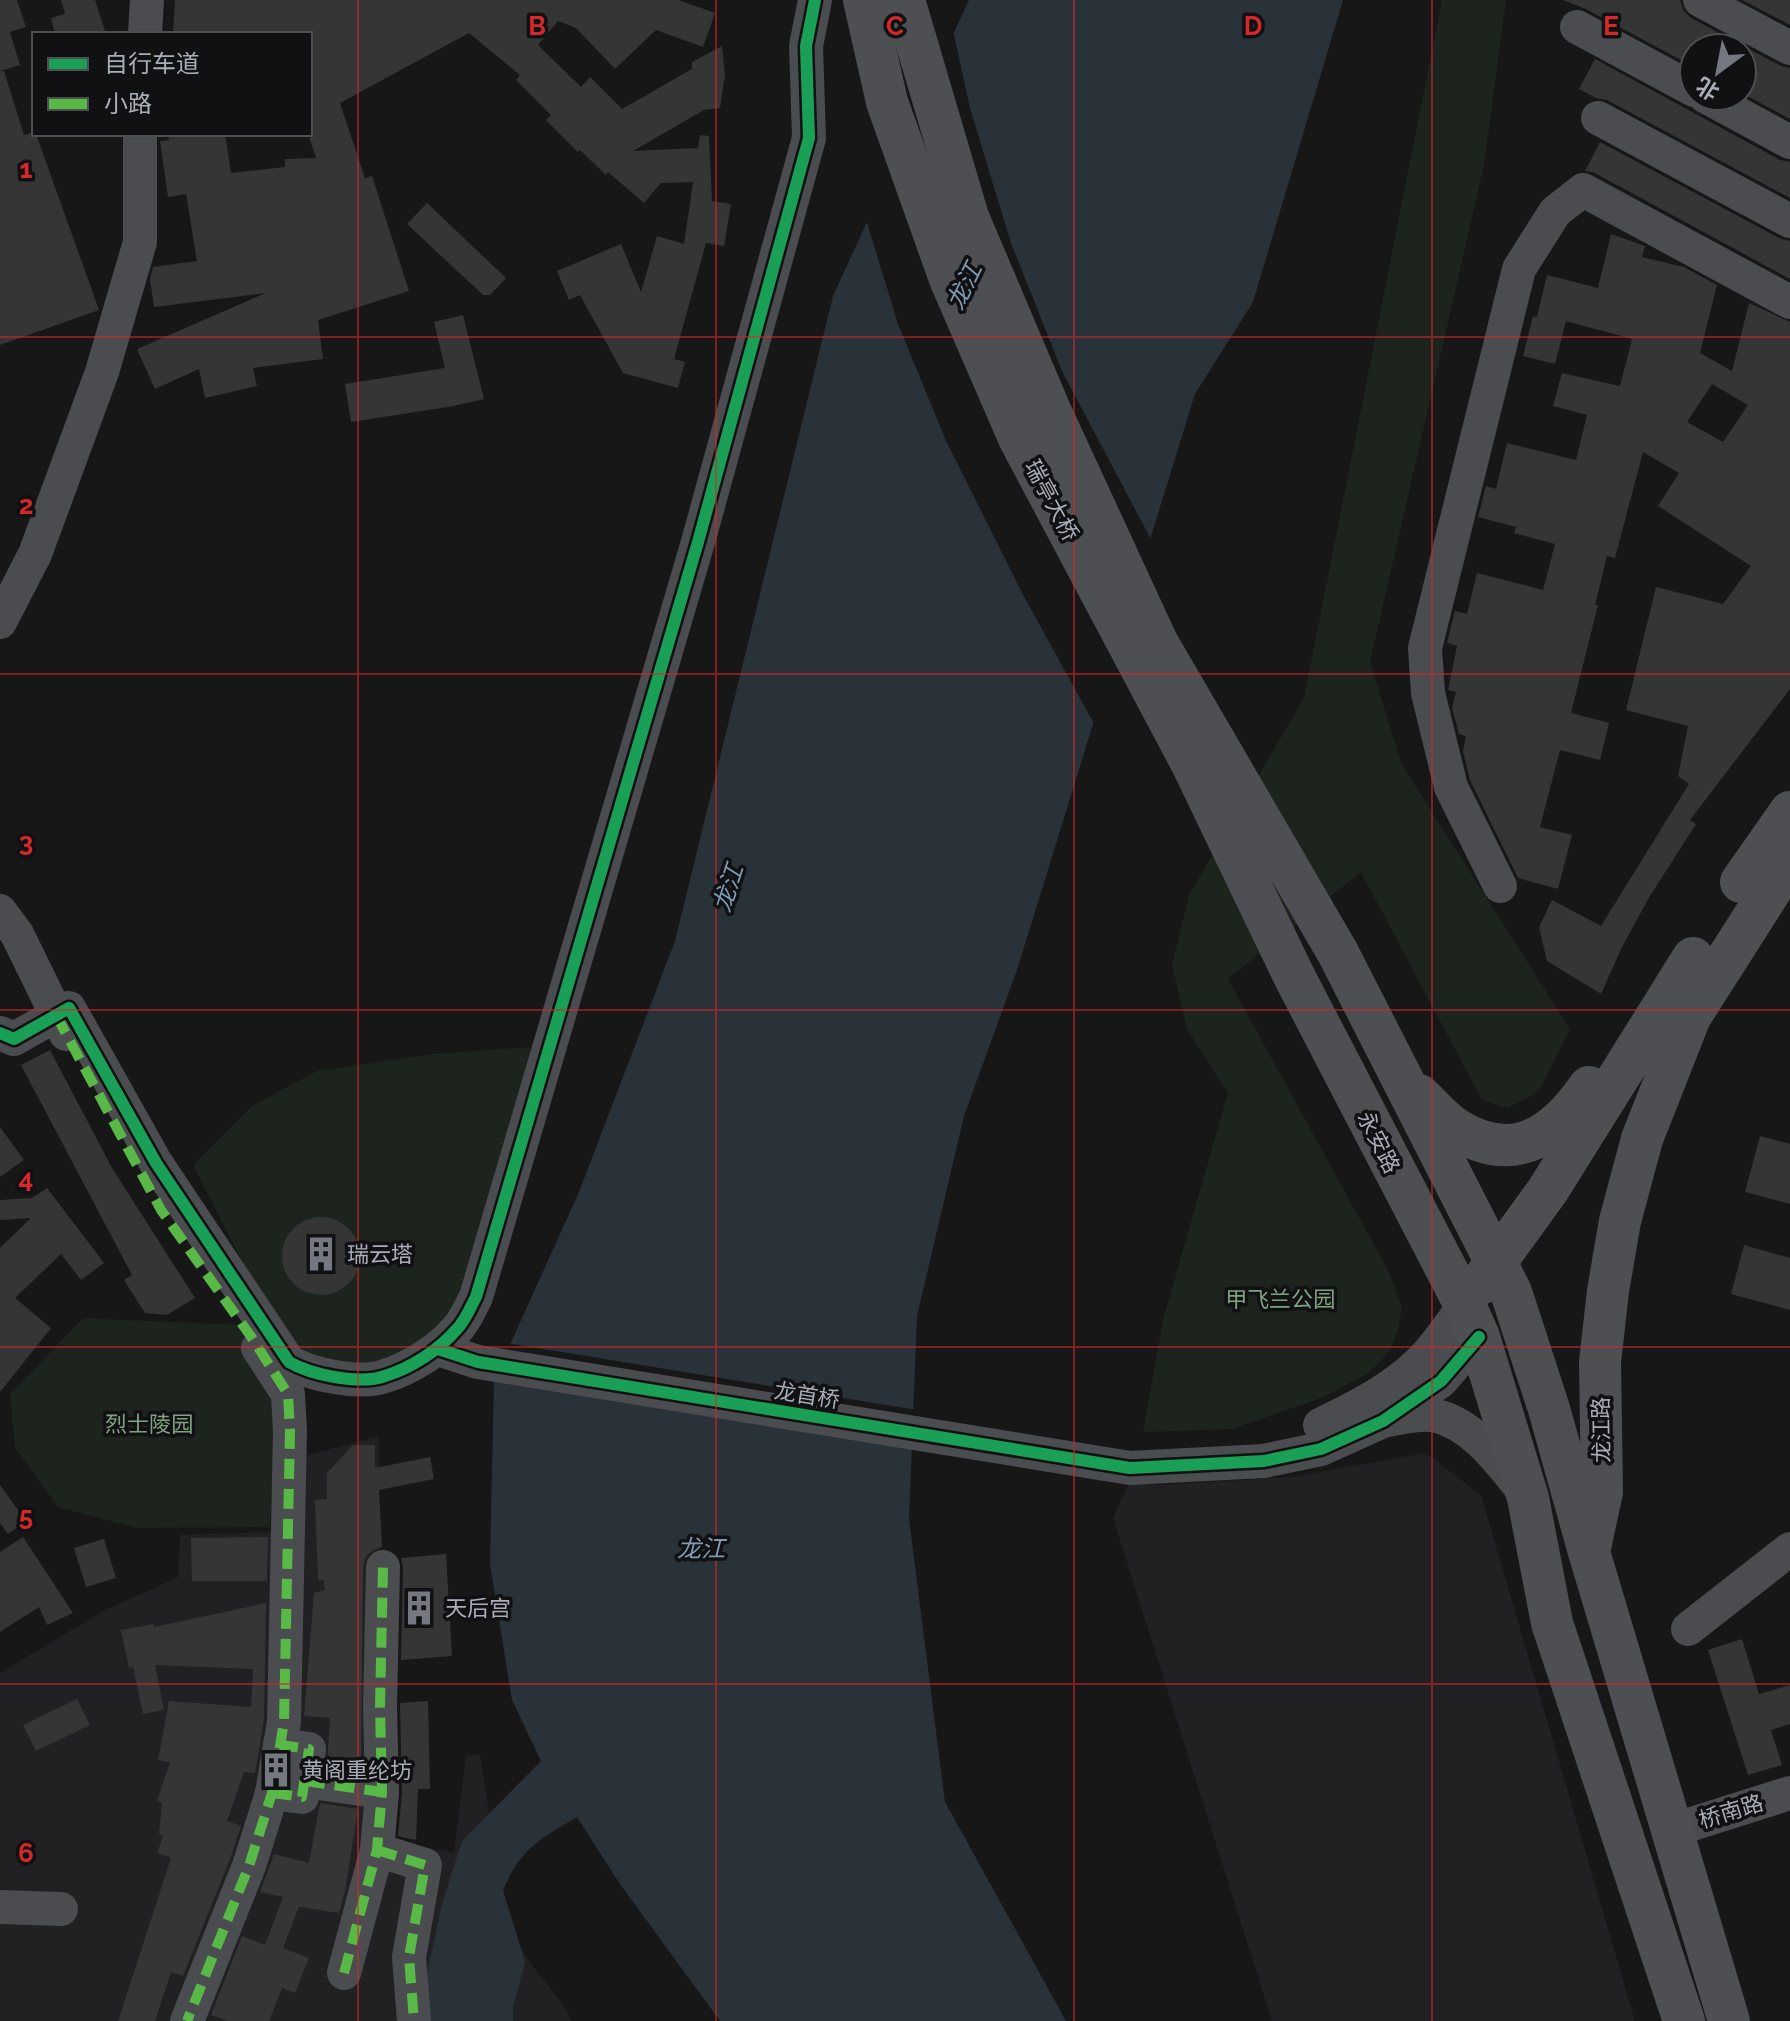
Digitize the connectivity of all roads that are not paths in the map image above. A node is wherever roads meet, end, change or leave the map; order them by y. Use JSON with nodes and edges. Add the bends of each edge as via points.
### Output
{"nodes":[{"id":1,"x":147,"y":0,"type":"edge"},
{"id":2,"x":815,"y":0,"type":"edge"},
{"id":3,"x":864,"y":0,"type":"edge"},
{"id":4,"x":904,"y":0,"type":"edge"},
{"id":5,"x":1700,"y":0,"type":"edge"},
{"id":6,"x":1577,"y":27,"type":"dead end"},
{"id":7,"x":145,"y":32,"type":"edge"},
{"id":8,"x":1790,"y":48,"type":"edge"},
{"id":9,"x":1678,"y":81,"type":"edge"},
{"id":10,"x":1735,"y":112,"type":"edge"},
{"id":11,"x":1598,"y":118,"type":"dead end"},
{"id":12,"x":140,"y":136,"type":"edge"},
{"id":13,"x":1790,"y":142,"type":"edge"},
{"id":14,"x":1790,"y":221,"type":"edge"},
{"id":15,"x":1790,"y":302,"type":"edge"},
{"id":16,"x":0,"y":622,"type":"edge"},
{"id":17,"x":1790,"y":812,"type":"edge"},
{"id":18,"x":1790,"y":860,"type":"edge"},
{"id":19,"x":1500,"y":886,"type":"dead end"},
{"id":20,"x":0,"y":911,"type":"edge"},
{"id":21,"x":1295,"y":978,"type":"joint"},
{"id":22,"x":56,"y":1015,"type":"junction"},
{"id":23,"x":1690,"y":1017,"type":"junction"},
{"id":24,"x":0,"y":1033,"type":"edge"},
{"id":25,"x":1638,"y":1045,"type":"junction"},
{"id":26,"x":1401,"y":1079,"type":"junction"},
{"id":27,"x":1503,"y":1278,"type":"junction"},
{"id":28,"x":1472,"y":1321,"type":"junction"},
{"id":29,"x":438,"y":1349,"type":"junction"},
{"id":30,"x":1383,"y":1421,"type":"junction"},
{"id":31,"x":1131,"y":1460,"type":"junction"},
{"id":32,"x":1528,"y":1498,"type":"junction"},
{"id":33,"x":1790,"y":1549,"type":"edge"},
{"id":34,"x":1589,"y":1552,"type":"junction"},
{"id":35,"x":383,"y":1567,"type":"dead end"},
{"id":36,"x":1688,"y":1629,"type":"dead end"},
{"id":37,"x":280,"y":1745,"type":"junction"},
{"id":38,"x":305,"y":1781,"type":"junction"},
{"id":39,"x":382,"y":1792,"type":"junction"},
{"id":40,"x":272,"y":1793,"type":"junction"},
{"id":41,"x":1790,"y":1793,"type":"edge"},
{"id":42,"x":1673,"y":1830,"type":"junction"},
{"id":43,"x":377,"y":1850,"type":"junction"},
{"id":44,"x":0,"y":1907,"type":"edge"},
{"id":45,"x":61,"y":1909,"type":"dead end"},
{"id":46,"x":344,"y":1973,"type":"dead end"},
{"id":47,"x":187,"y":2021,"type":"edge"},
{"id":48,"x":414,"y":2021,"type":"edge"},
{"id":49,"x":1684,"y":2021,"type":"edge"},
{"id":50,"x":1729,"y":2021,"type":"edge"}],
"edges":[{"from":1,"to":7,"type":"street"},
{"from":2,"to":29,"type":"street","via":[[806,46],[809,138],[698,542],[476,1297],[460,1327]]},
{"from":3,"to":21,"type":"main road","name":"瑞亭大桥","via":[[892,117],[950,279],[1012,423],[1192,764]]},
{"from":4,"to":26,"type":"main road","name":"瑞亭大桥","via":[[968,217],[1049,408],[1157,642],[1338,953]]},
{"from":5,"to":8,"type":"street"},
{"from":6,"to":9,"type":"street"},
{"from":10,"to":13,"type":"street"},
{"from":11,"to":14,"type":"street"},
{"from":12,"to":16,"type":"street","via":[[140,242],[102,372],[35,554]]},
{"from":15,"to":19,"type":"street","via":[[1583,190],[1555,212],[1519,269],[1425,648],[1428,693],[1451,787]]},
{"from":17,"to":25,"type":"main road"},
{"from":18,"to":23,"type":"main road","name":"龙江路"},
{"from":20,"to":22,"type":"street","via":[[17,934]]},
{"from":21,"to":28,"type":"main road","name":"永安路"},
{"from":22,"to":24,"type":"street","via":[[14,1039]]},
{"from":22,"to":29,"type":"street","via":[[69,1008],[156,1163],[289,1362],[303,1370],[352,1379],[384,1377]]},
{"from":22,"to":37,"type":"street","via":[[161,1210],[288,1394],[286,1658]]},
{"from":23,"to":27,"type":"main road"},
{"from":23,"to":34,"type":"main road","name":"龙江路","via":[[1642,1139],[1620,1221],[1600,1362],[1602,1492]]},
{"from":25,"to":26,"type":"main road","via":[[1600,1072],[1571,1113],[1540,1137],[1512,1146],[1455,1129]]},
{"from":25,"to":27,"type":"main road","via":[[1548,1190]]},
{"from":26,"to":27,"type":"main road"},
{"from":27,"to":28,"type":"main road"},
{"from":27,"to":34,"type":"main road","via":[[1549,1409]]},
{"from":28,"to":30,"type":"street","via":[[1441,1381]]},
{"from":28,"to":31,"type":"street","via":[[1397,1382],[1314,1428],[1264,1441]]},
{"from":28,"to":32,"type":"main road","name":"永安路"},
{"from":29,"to":31,"type":"street","name":"龙首桥"},
{"from":30,"to":31,"type":"street","via":[[1321,1449],[1264,1461]]},
{"from":30,"to":32,"type":"street","via":[[1437,1415],[1488,1447]]},
{"from":32,"to":49,"type":"main road","via":[[1552,1623]]},
{"from":33,"to":36,"type":"street"},
{"from":34,"to":42,"type":"main road","name":"龙江路"},
{"from":35,"to":39,"type":"street"},
{"from":37,"to":38,"type":"street","via":[[309,1749]]},
{"from":37,"to":40,"type":"street"},
{"from":38,"to":39,"type":"street"},
{"from":38,"to":40,"type":"street","via":[[302,1797]]},
{"from":39,"to":43,"type":"street"},
{"from":40,"to":47,"type":"street"},
{"from":41,"to":42,"type":"street","name":"桥南路"},
{"from":42,"to":50,"type":"main road","name":"龙江路"},
{"from":43,"to":46,"type":"street"},
{"from":43,"to":48,"type":"street","via":[[425,1865],[409,1957]]},
{"from":44,"to":45,"type":"street"}]}
